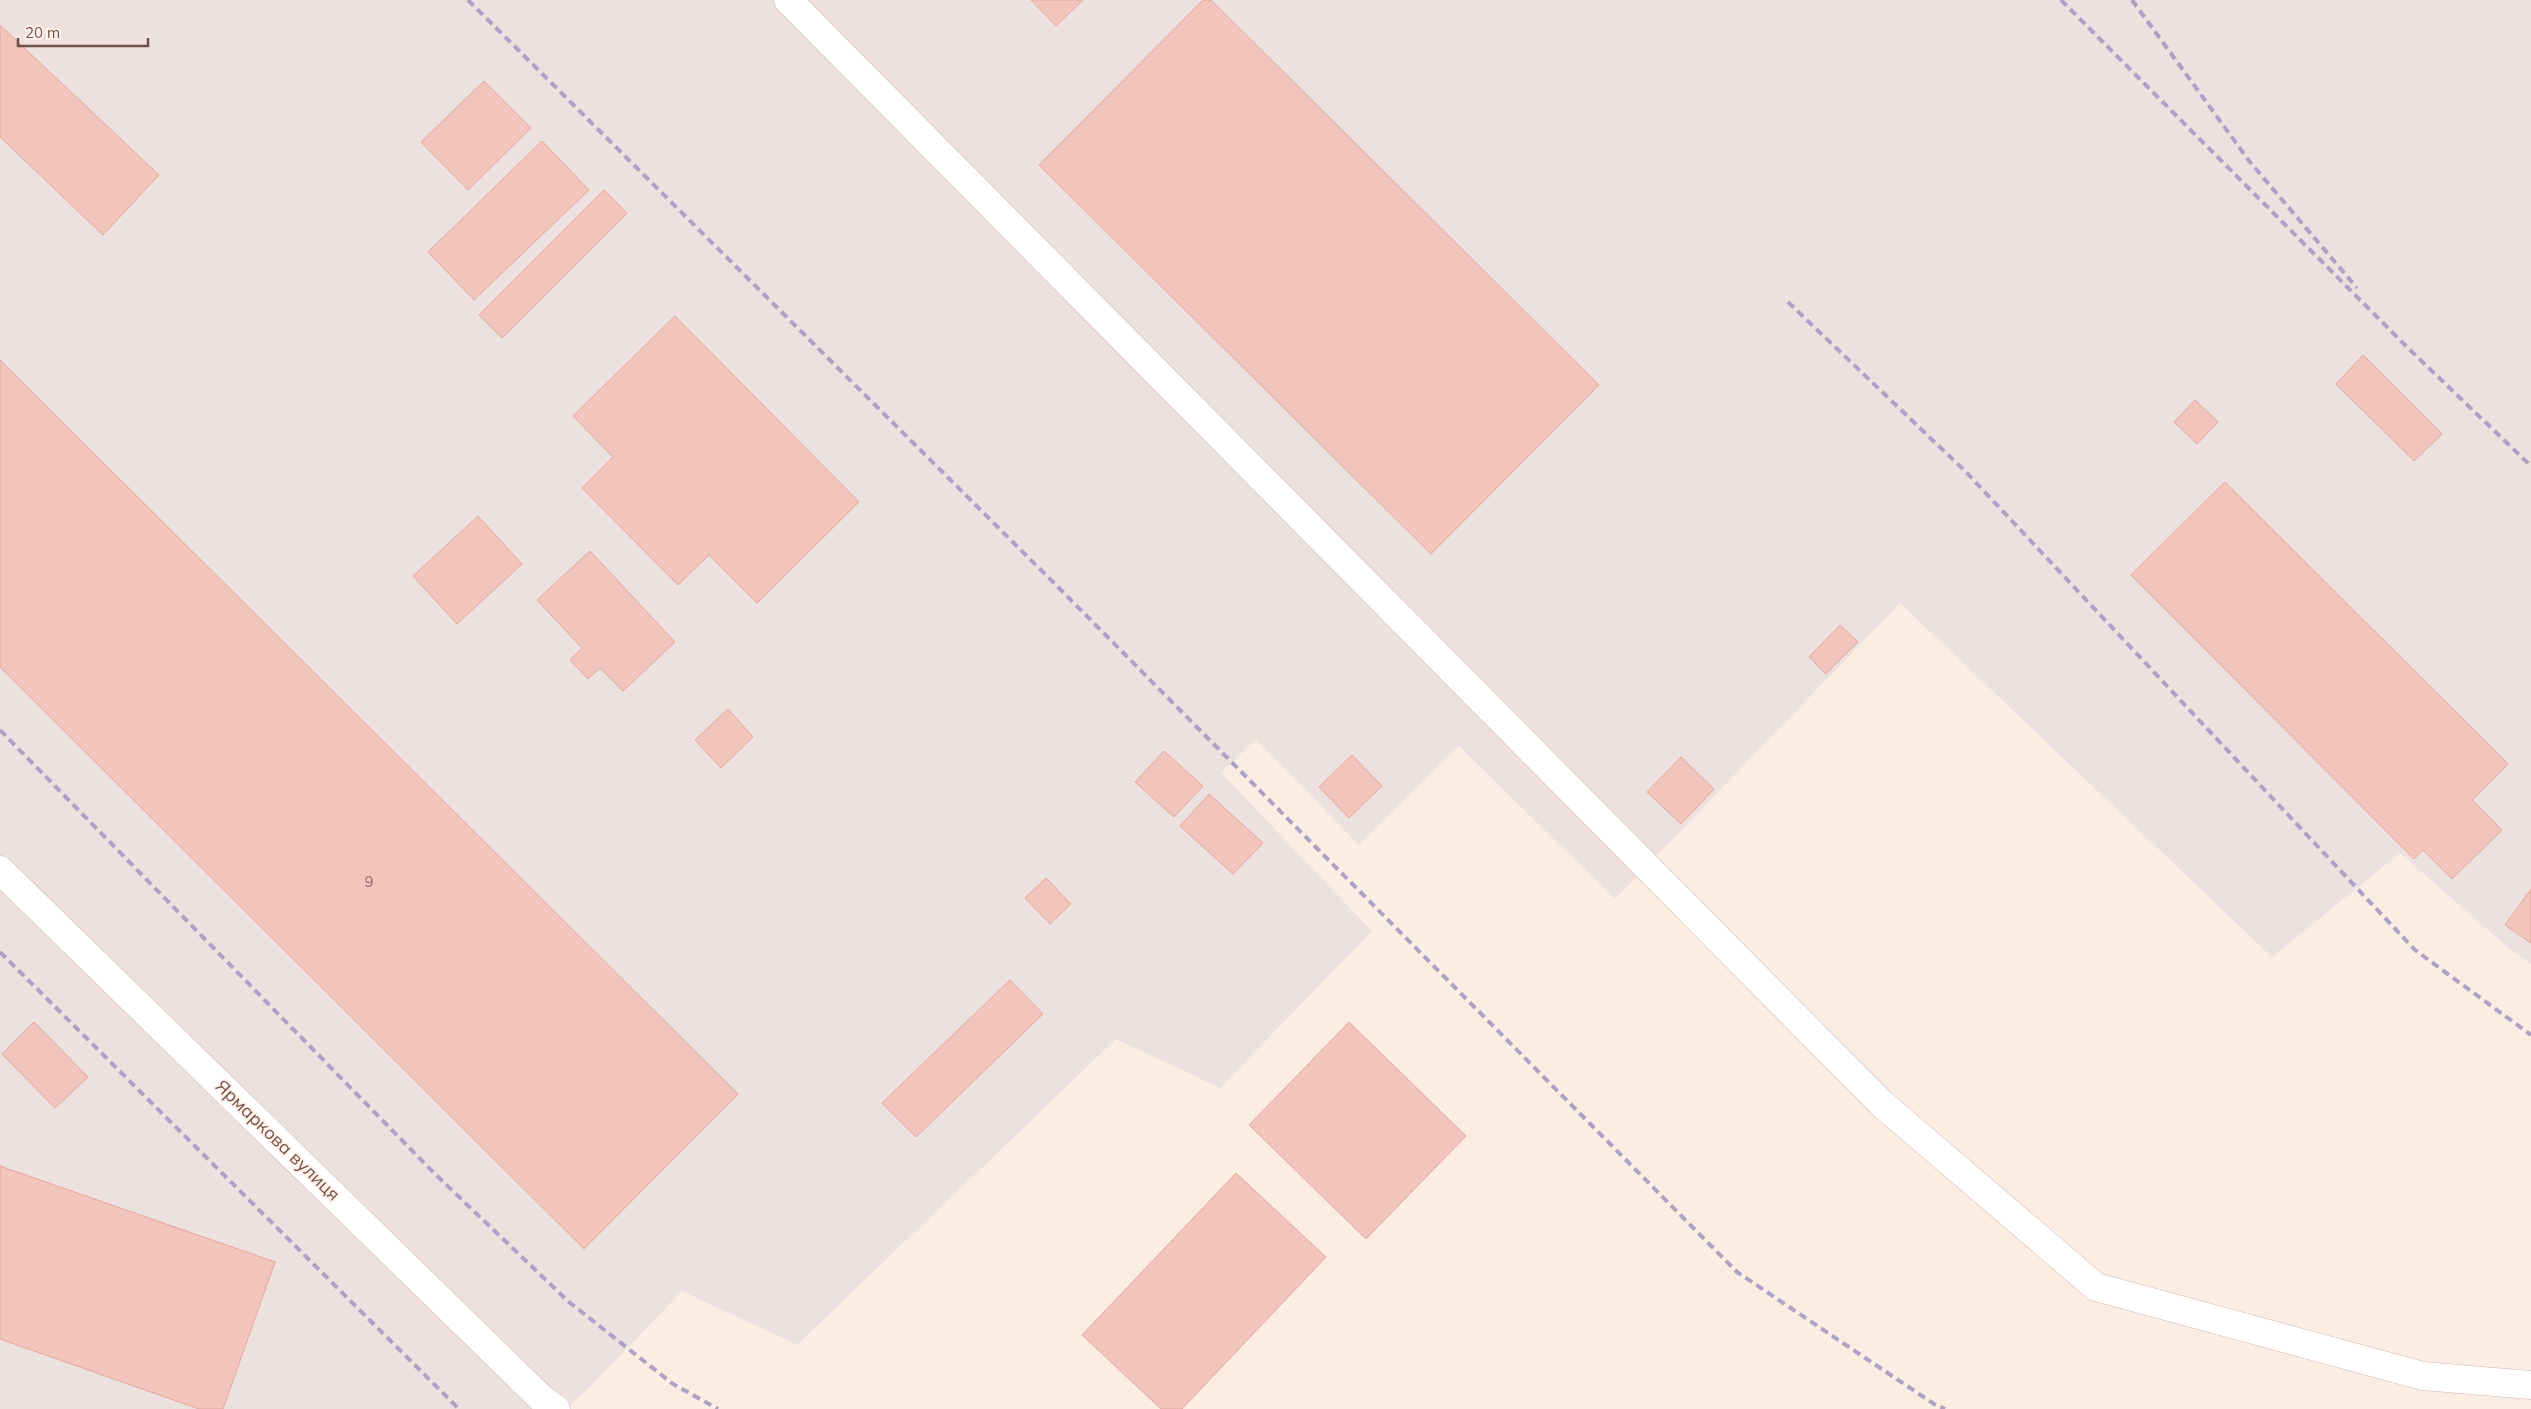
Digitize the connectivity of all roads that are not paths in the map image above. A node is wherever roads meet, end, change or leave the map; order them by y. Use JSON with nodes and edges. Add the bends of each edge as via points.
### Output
{"nodes":[{"id":1,"x":788,"y":0,"type":"edge"},
{"id":2,"x":0,"y":870,"type":"edge"},
{"id":3,"x":2531,"y":1385,"type":"edge"},
{"id":4,"x":556,"y":1409,"type":"edge"}],
"edges":[{"from":1,"to":3,"type":"street","via":[[1882,1103],[2096,1287],[2423,1376]]},
{"from":2,"to":4,"type":"street","name":"Ярмаркова вулиця","via":[[542,1399]]}]}
